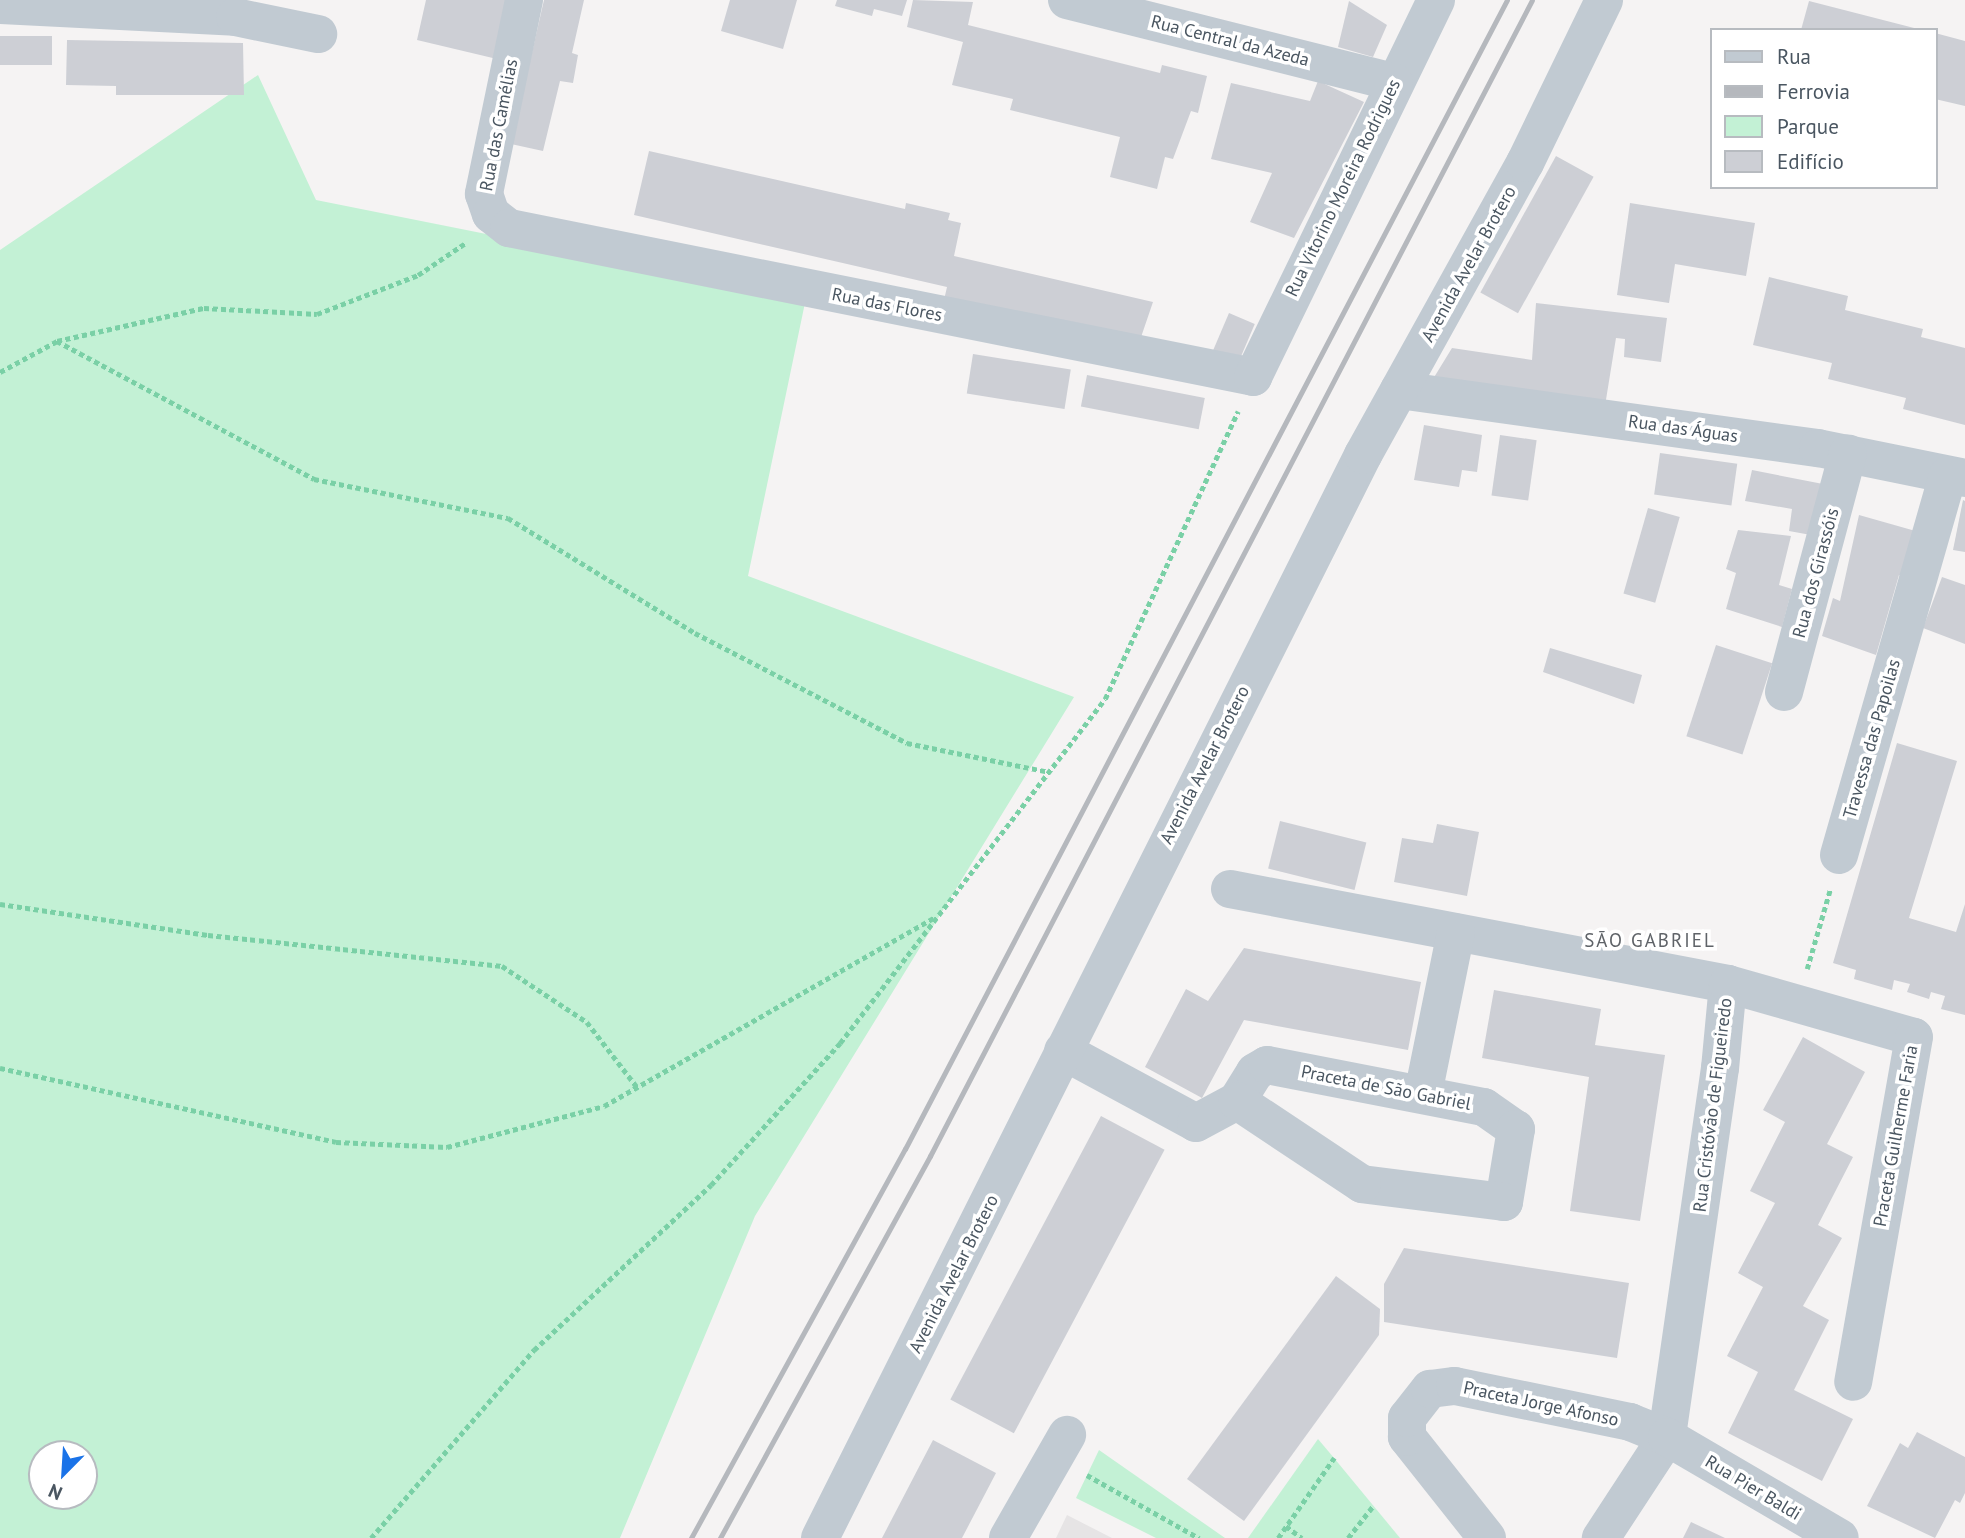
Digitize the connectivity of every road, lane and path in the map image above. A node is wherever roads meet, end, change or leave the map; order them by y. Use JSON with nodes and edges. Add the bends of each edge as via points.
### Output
{"nodes":[{"id":1,"x":524,"y":0,"type":"edge"},
{"id":2,"x":1067,"y":0,"type":"edge"},
{"id":3,"x":1436,"y":0,"type":"edge"},
{"id":4,"x":1604,"y":0,"type":"edge"},
{"id":5,"x":0,"y":5,"type":"edge"},
{"id":6,"x":318,"y":34,"type":"dead end"},
{"id":7,"x":1394,"y":82,"type":"junction"},
{"id":8,"x":514,"y":231,"type":"junction"},
{"id":9,"x":57,"y":341,"type":"junction"},
{"id":10,"x":0,"y":372,"type":"edge"},
{"id":11,"x":1253,"y":377,"type":"junction"},
{"id":12,"x":1399,"y":390,"type":"junction"},
{"id":13,"x":1848,"y":453,"type":"junction"},
{"id":14,"x":1956,"y":476,"type":"edge"},
{"id":15,"x":1784,"y":692,"type":"dead end"},
{"id":16,"x":1049,"y":772,"type":"junction"},
{"id":17,"x":1839,"y":855,"type":"joint"},
{"id":18,"x":1230,"y":889,"type":"dead end"},
{"id":19,"x":0,"y":904,"type":"edge"},
{"id":20,"x":939,"y":914,"type":"junction"},
{"id":21,"x":1457,"y":932,"type":"junction"},
{"id":22,"x":1728,"y":984,"type":"junction"},
{"id":23,"x":1798,"y":1003,"type":"junction"},
{"id":24,"x":1063,"y":1051,"type":"junction"},
{"id":25,"x":0,"y":1068,"type":"edge"},
{"id":26,"x":637,"y":1087,"type":"junction"},
{"id":27,"x":1423,"y":1094,"type":"junction"},
{"id":28,"x":1237,"y":1101,"type":"junction"},
{"id":29,"x":1853,"y":1382,"type":"dead end"},
{"id":30,"x":1067,"y":1435,"type":"dead end"},
{"id":31,"x":1667,"y":1437,"type":"junction"},
{"id":32,"x":1334,"y":1458,"type":"dead end"},
{"id":33,"x":1087,"y":1475,"type":"dead end"},
{"id":34,"x":1373,"y":1506,"type":"dead end"},
{"id":35,"x":1286,"y":1526,"type":"junction"},
{"id":36,"x":1827,"y":1535,"type":"edge"},
{"id":37,"x":371,"y":1538,"type":"edge"},
{"id":38,"x":820,"y":1538,"type":"edge"},
{"id":39,"x":1008,"y":1538,"type":"edge"},
{"id":40,"x":1199,"y":1538,"type":"edge"},
{"id":41,"x":1278,"y":1538,"type":"edge"},
{"id":42,"x":1302,"y":1538,"type":"edge"},
{"id":43,"x":1348,"y":1538,"type":"edge"},
{"id":44,"x":1487,"y":1538,"type":"edge"},
{"id":45,"x":1601,"y":1538,"type":"edge"}],
"edges":[{"from":1,"to":8,"type":"street","name":"Rua das Camélias","via":[[484,194],[491,214]]},
{"from":2,"to":7,"type":"street","name":"Rua Central da Azeda"},
{"from":3,"to":7,"type":"street","name":"Rua Vitorino Moreira Rodrigues"},
{"from":4,"to":12,"type":"street","name":"Avenida Avelar Brotero","via":[[1525,163]]},
{"from":5,"to":6,"type":"street","via":[[234,17]]},
{"from":7,"to":11,"type":"street","name":"Rua Vitorino Moreira Rodrigues"},
{"from":8,"to":9,"type":"path","via":[[478,235],[418,275],[317,314],[204,308]]},
{"from":8,"to":11,"type":"street","name":"Rua das Flores"},
{"from":9,"to":10,"type":"path"},
{"from":9,"to":16,"type":"path","via":[[314,478],[508,518],[695,633],[907,743]]},
{"from":11,"to":16,"type":"path","via":[[1105,699]]},
{"from":12,"to":13,"type":"street","name":"Rua das Águas"},
{"from":12,"to":24,"type":"street","name":"Avenida Avelar Brotero"},
{"from":13,"to":14,"type":"street","name":"Rua das Águas"},
{"from":13,"to":15,"type":"street","name":"Rua dos Girassóis"},
{"from":14,"to":17,"type":"street","name":"Travessa das Papoilas"},
{"from":16,"to":20,"type":"path"},
{"from":17,"to":23,"type":"path"},
{"from":18,"to":21,"type":"street","name":"Rua Cristóvão de Figueiredo"},
{"from":19,"to":26,"type":"path","via":[[208,935],[502,966],[587,1022]]},
{"from":20,"to":26,"type":"path"},
{"from":20,"to":37,"type":"path","via":[[840,1043],[710,1185],[534,1350]]},
{"from":21,"to":22,"type":"street","name":"Rua Cristóvão de Figueiredo"},
{"from":21,"to":27,"type":"street"},
{"from":22,"to":23,"type":"street","name":"Praceta Guilherme Faria"},
{"from":22,"to":31,"type":"street","name":"Rua Cristóvão de Figueiredo"},
{"from":23,"to":29,"type":"street","name":"Praceta Guilherme Faria","via":[[1914,1037]]},
{"from":24,"to":28,"type":"street","name":"Praceta de São Gabriel","via":[[1196,1123]]},
{"from":24,"to":38,"type":"street","name":"Avenida Avelar Brotero"},
{"from":25,"to":26,"type":"path","via":[[336,1142],[447,1147],[604,1106]]},
{"from":27,"to":28,"type":"street","name":"Praceta de São Gabriel","via":[[1267,1065],[1255,1072]]},
{"from":27,"to":28,"type":"street","name":"Praceta de São Gabriel","via":[[1484,1107],[1516,1129],[1504,1202],[1362,1184]]},
{"from":30,"to":39,"type":"street"},
{"from":31,"to":36,"type":"street","name":"Rua Pier Baldi"},
{"from":31,"to":44,"type":"street","name":"Praceta Jorge Afonso","via":[[1630,1422],[1559,1405],[1455,1386],[1430,1389],[1407,1418],[1407,1437]]},
{"from":31,"to":45,"type":"street"},
{"from":32,"to":35,"type":"path"},
{"from":33,"to":40,"type":"path"},
{"from":34,"to":43,"type":"path"},
{"from":35,"to":41,"type":"path"},
{"from":35,"to":42,"type":"path"}]}
